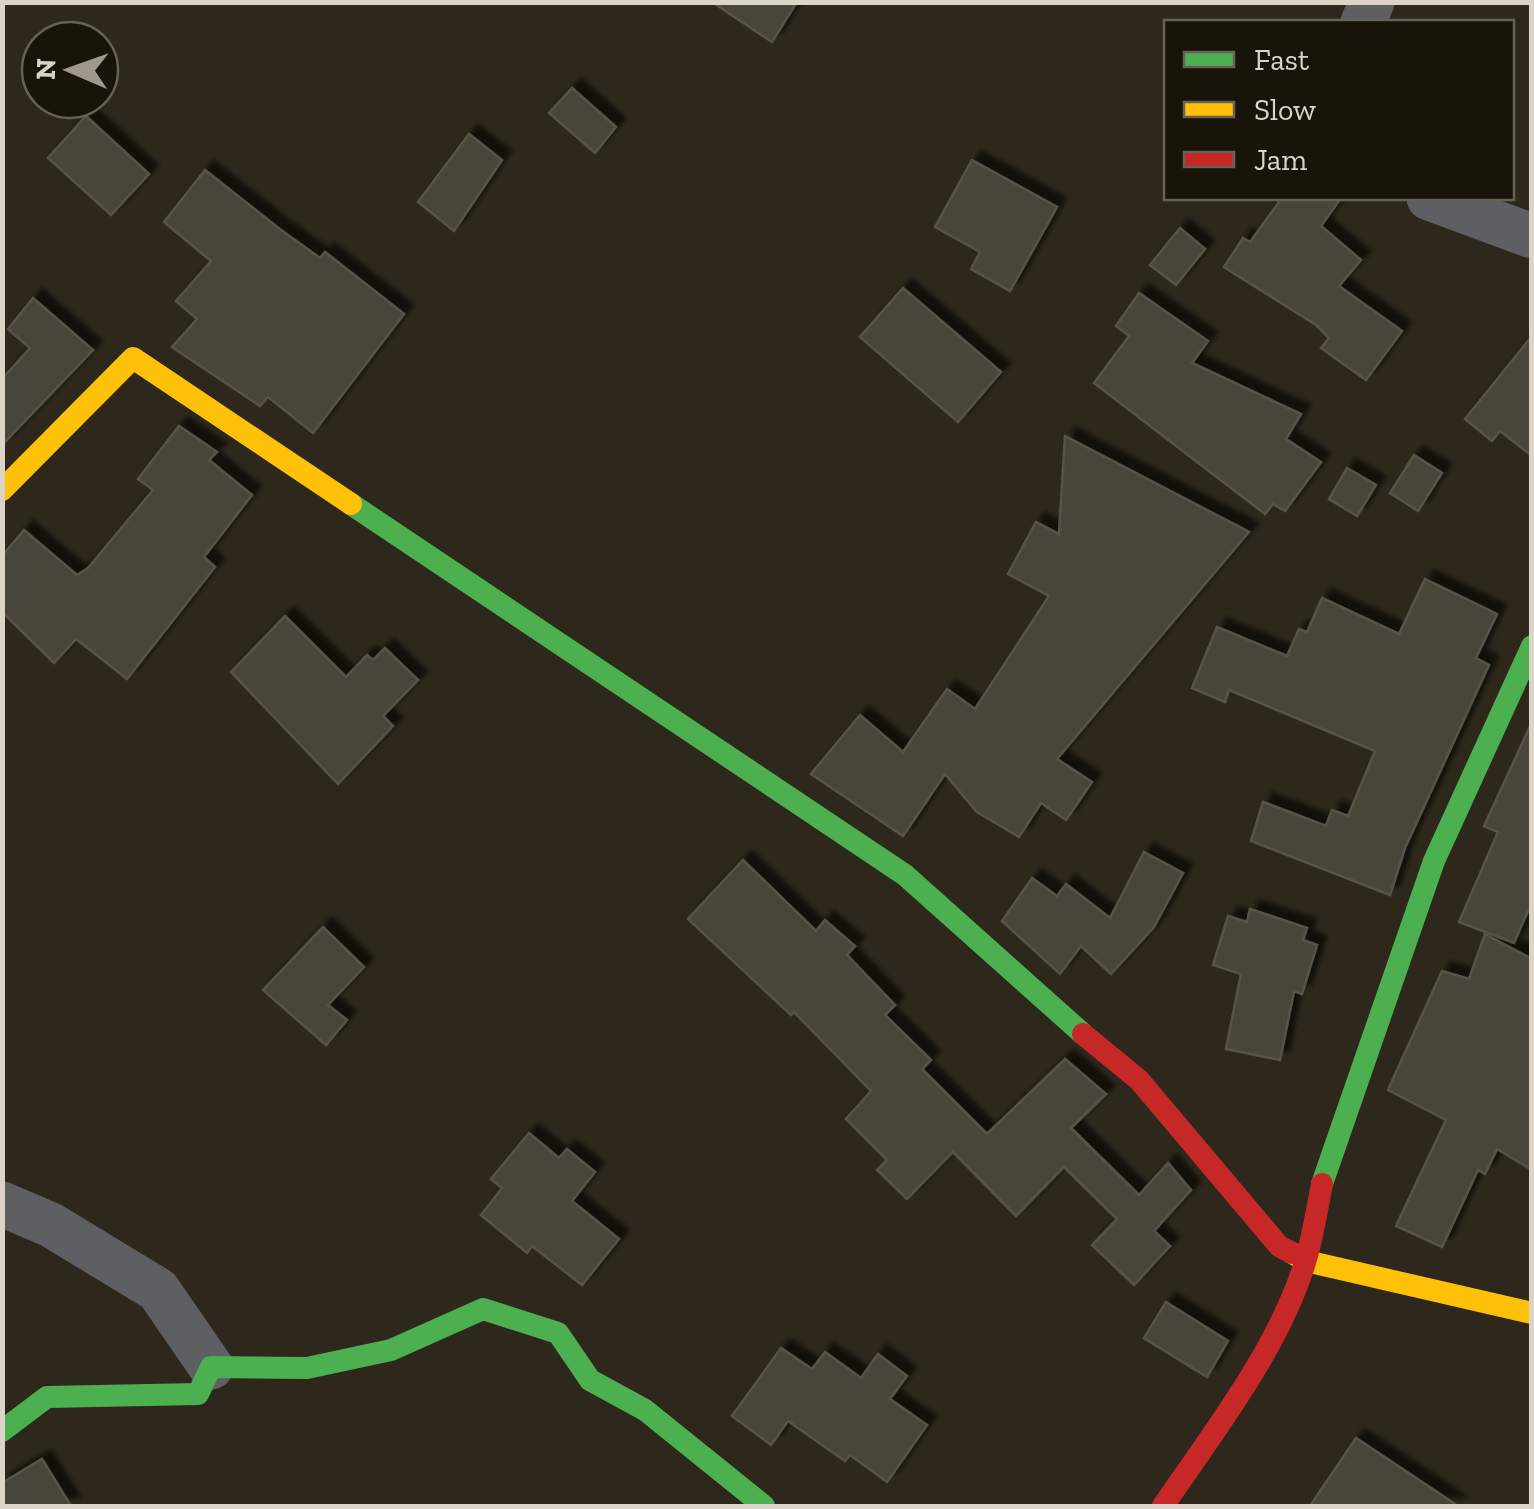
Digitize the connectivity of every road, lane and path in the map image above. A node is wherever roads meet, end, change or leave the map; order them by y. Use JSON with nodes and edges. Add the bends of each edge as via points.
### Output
{"nodes":[{"id":1,"x":1433,"y":200,"type":"edge"},
{"id":2,"x":1532,"y":236,"type":"edge"},
{"id":3,"x":2,"y":490,"type":"edge"},
{"id":4,"x":1532,"y":646,"type":"edge"},
{"id":5,"x":2,"y":1204,"type":"edge"},
{"id":6,"x":1306,"y":1261,"type":"junction"},
{"id":7,"x":1532,"y":1313,"type":"edge"},
{"id":8,"x":210,"y":1367,"type":"junction"},
{"id":9,"x":2,"y":1431,"type":"edge"},
{"id":10,"x":764,"y":1506,"type":"edge"},
{"id":11,"x":1163,"y":1506,"type":"edge"}],
"edges":[{"from":1,"to":2,"type":"street"},
{"from":3,"to":6,"type":"street","via":[[133,358],[905,875],[1138,1080],[1268,1235]]},
{"from":4,"to":6,"type":"street","via":[[1434,861],[1326,1164]]},
{"from":5,"to":8,"type":"street","via":[[51,1224],[158,1290]]},
{"from":6,"to":7,"type":"street"},
{"from":6,"to":11,"type":"street","via":[[1229,1410]]},
{"from":8,"to":9,"type":"street","via":[[198,1394],[47,1398]]},
{"from":8,"to":10,"type":"street","via":[[307,1368],[392,1350],[483,1309],[558,1334],[590,1380],[645,1410]]}]}
